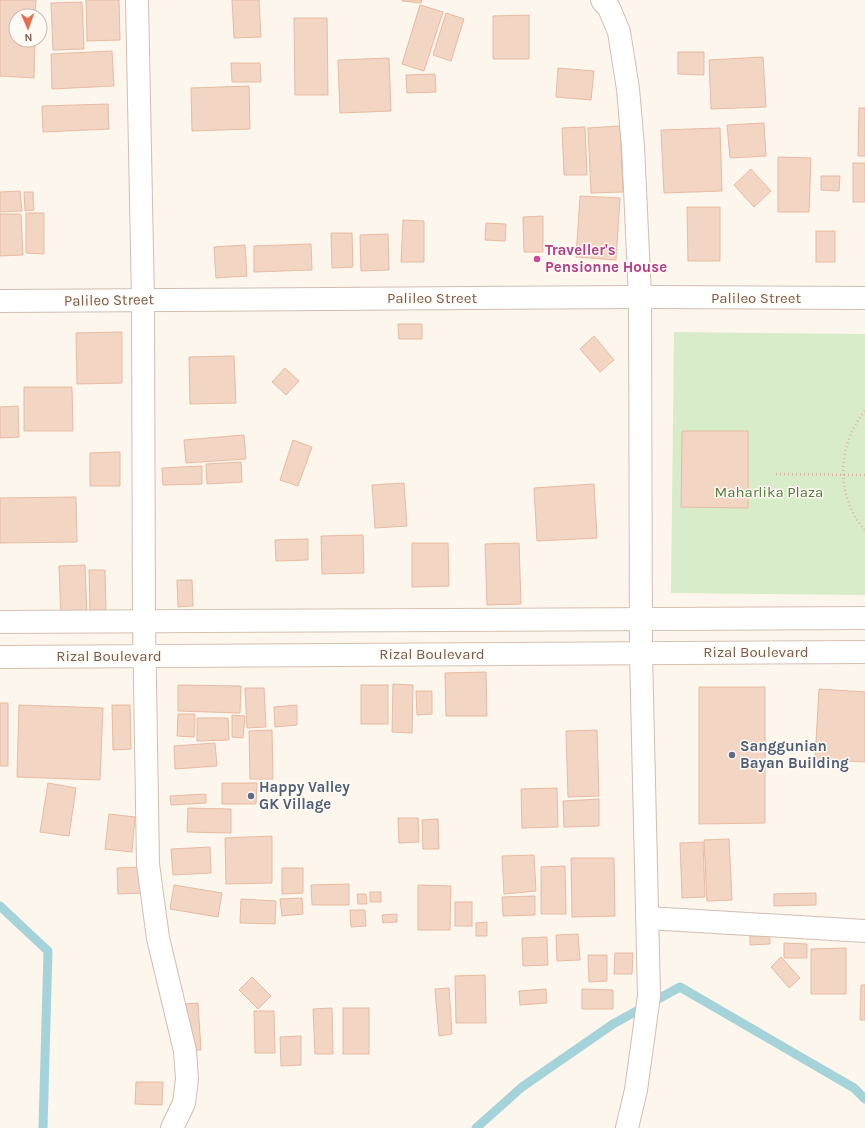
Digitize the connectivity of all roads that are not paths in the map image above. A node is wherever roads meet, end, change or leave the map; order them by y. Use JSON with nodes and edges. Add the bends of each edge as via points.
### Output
{"nodes":[{"id":1,"x":137,"y":0,"type":"edge"},
{"id":2,"x":602,"y":0,"type":"edge"},
{"id":3,"x":640,"y":297,"type":"junction"},
{"id":4,"x":865,"y":298,"type":"edge"},
{"id":5,"x":143,"y":300,"type":"junction"},
{"id":6,"x":0,"y":301,"type":"edge"},
{"id":7,"x":865,"y":618,"type":"edge"},
{"id":8,"x":641,"y":620,"type":"junction"},
{"id":9,"x":0,"y":622,"type":"edge"},
{"id":10,"x":144,"y":622,"type":"junction"},
{"id":11,"x":865,"y":652,"type":"edge"},
{"id":12,"x":641,"y":653,"type":"junction"},
{"id":13,"x":145,"y":656,"type":"junction"},
{"id":14,"x":0,"y":657,"type":"edge"},
{"id":15,"x":648,"y":918,"type":"junction"},
{"id":16,"x":865,"y":931,"type":"edge"},
{"id":17,"x":172,"y":1128,"type":"edge"},
{"id":18,"x":627,"y":1128,"type":"edge"}],
"edges":[{"from":1,"to":5,"type":"street"},
{"from":2,"to":3,"type":"street","via":[[609,8],[619,32],[628,89]]},
{"from":3,"to":4,"type":"street","name":"Palileo Street"},
{"from":3,"to":5,"type":"street","name":"Palileo Street"},
{"from":3,"to":8,"type":"street"},
{"from":5,"to":6,"type":"street","name":"Palileo Street"},
{"from":5,"to":10,"type":"street"},
{"from":7,"to":8,"type":"street"},
{"from":8,"to":10,"type":"street"},
{"from":8,"to":12,"type":"street"},
{"from":9,"to":10,"type":"street"},
{"from":10,"to":13,"type":"street"},
{"from":11,"to":12,"type":"street","name":"Rizal Boulevard"},
{"from":12,"to":13,"type":"street","name":"Rizal Boulevard"},
{"from":12,"to":15,"type":"street"},
{"from":13,"to":14,"type":"street","name":"Rizal Boulevard"},
{"from":13,"to":17,"type":"street","via":[[148,864],[158,938],[185,1051],[187,1079],[184,1103]]},
{"from":15,"to":16,"type":"street"},
{"from":15,"to":18,"type":"street","via":[[649,996],[636,1090]]}]}
